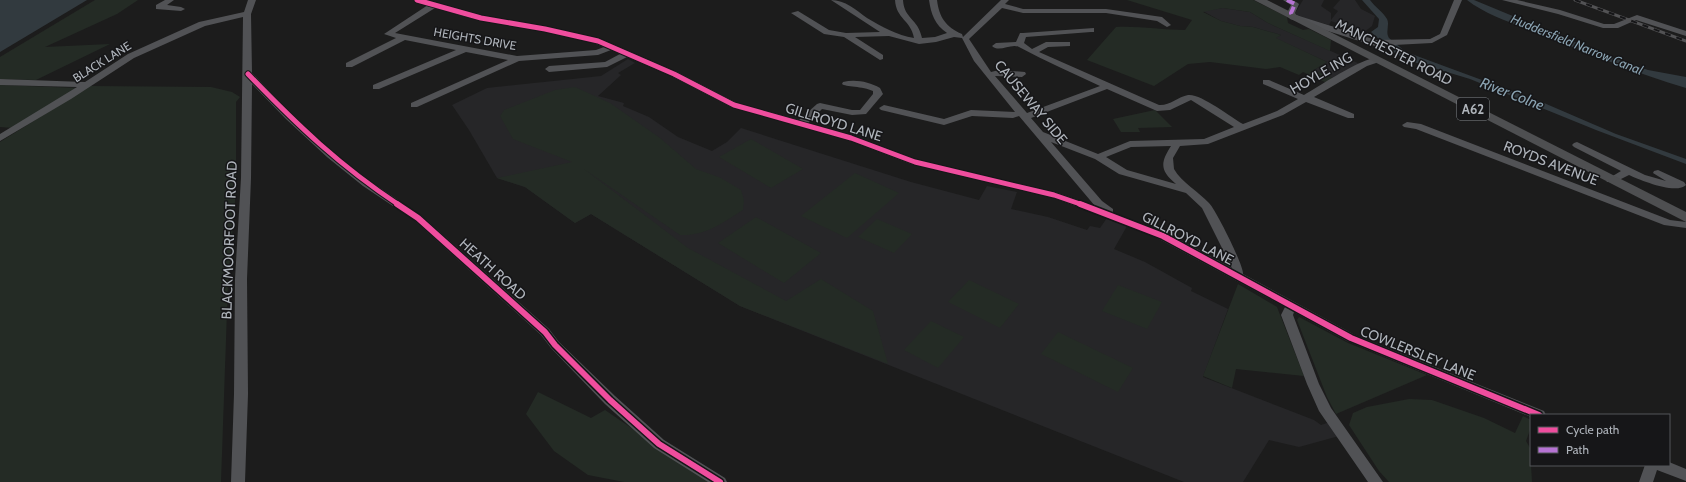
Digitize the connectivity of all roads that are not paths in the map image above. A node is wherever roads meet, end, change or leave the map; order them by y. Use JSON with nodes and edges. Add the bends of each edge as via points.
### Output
{"nodes":[{"id":1,"x":170,"y":0,"type":"edge"},
{"id":2,"x":252,"y":0,"type":"edge"},
{"id":3,"x":417,"y":0,"type":"edge"},
{"id":4,"x":835,"y":0,"type":"edge"},
{"id":5,"x":900,"y":0,"type":"edge"},
{"id":6,"x":933,"y":0,"type":"edge"},
{"id":7,"x":1259,"y":0,"type":"edge"},
{"id":8,"x":1288,"y":0,"type":"edge"},
{"id":9,"x":1458,"y":0,"type":"edge"},
{"id":10,"x":1506,"y":0,"type":"edge"},
{"id":11,"x":1002,"y":3,"type":"edge"},
{"id":12,"x":434,"y":5,"type":"junction"},
{"id":13,"x":181,"y":9,"type":"dead end"},
{"id":14,"x":795,"y":13,"type":"dead end"},
{"id":15,"x":1293,"y":17,"type":"junction"},
{"id":16,"x":247,"y":18,"type":"junction"},
{"id":17,"x":1167,"y":25,"type":"dead end"},
{"id":18,"x":1091,"y":30,"type":"dead end"},
{"id":19,"x":888,"y":34,"type":"junction"},
{"id":20,"x":953,"y":34,"type":"junction"},
{"id":21,"x":1686,"y":34,"type":"edge"},
{"id":22,"x":846,"y":35,"type":"junction"},
{"id":23,"x":402,"y":38,"type":"junction"},
{"id":24,"x":965,"y":39,"type":"junction"},
{"id":25,"x":919,"y":42,"type":"junction"},
{"id":26,"x":1020,"y":44,"type":"junction"},
{"id":27,"x":1068,"y":44,"type":"dead end"},
{"id":28,"x":612,"y":46,"type":"junction"},
{"id":29,"x":996,"y":46,"type":"dead end"},
{"id":30,"x":464,"y":49,"type":"junction"},
{"id":31,"x":1032,"y":52,"type":"junction"},
{"id":32,"x":628,"y":53,"type":"junction"},
{"id":33,"x":880,"y":57,"type":"dead end"},
{"id":34,"x":517,"y":59,"type":"junction"},
{"id":35,"x":1376,"y":60,"type":"junction"},
{"id":36,"x":349,"y":65,"type":"dead end"},
{"id":37,"x":549,"y":70,"type":"dead end"},
{"id":38,"x":248,"y":74,"type":"junction"},
{"id":39,"x":1022,"y":74,"type":"dead end"},
{"id":40,"x":989,"y":75,"type":"junction"},
{"id":41,"x":0,"y":82,"type":"edge"},
{"id":42,"x":1266,"y":82,"type":"dead end"},
{"id":43,"x":846,"y":84,"type":"dead end"},
{"id":44,"x":87,"y":85,"type":"junction"},
{"id":45,"x":1107,"y":86,"type":"junction"},
{"id":46,"x":376,"y":87,"type":"dead end"},
{"id":47,"x":1276,"y":87,"type":"junction"},
{"id":48,"x":1267,"y":92,"type":"dead end"},
{"id":49,"x":1307,"y":99,"type":"junction"},
{"id":50,"x":414,"y":105,"type":"dead end"},
{"id":51,"x":884,"y":108,"type":"dead end"},
{"id":52,"x":1023,"y":115,"type":"junction"},
{"id":53,"x":1351,"y":116,"type":"dead end"},
{"id":54,"x":801,"y":124,"type":"junction"},
{"id":55,"x":1406,"y":125,"type":"dead end"},
{"id":56,"x":1242,"y":128,"type":"junction"},
{"id":57,"x":1039,"y":134,"type":"junction"},
{"id":58,"x":0,"y":138,"type":"edge"},
{"id":59,"x":1177,"y":143,"type":"junction"},
{"id":60,"x":1577,"y":145,"type":"dead end"},
{"id":61,"x":1098,"y":157,"type":"junction"},
{"id":62,"x":1629,"y":170,"type":"junction"},
{"id":63,"x":1658,"y":173,"type":"dead end"},
{"id":64,"x":1611,"y":180,"type":"junction"},
{"id":65,"x":1683,"y":186,"type":"edge"},
{"id":66,"x":1190,"y":191,"type":"junction"},
{"id":67,"x":1686,"y":218,"type":"edge"},
{"id":68,"x":1120,"y":219,"type":"junction"},
{"id":69,"x":1686,"y":226,"type":"edge"},
{"id":70,"x":1238,"y":277,"type":"junction"},
{"id":71,"x":1291,"y":306,"type":"junction"},
{"id":72,"x":1537,"y":414,"type":"edge"},
{"id":73,"x":1652,"y":466,"type":"edge"},
{"id":74,"x":1664,"y":466,"type":"edge"},
{"id":75,"x":1686,"y":475,"type":"edge"},
{"id":76,"x":238,"y":482,"type":"edge"},
{"id":77,"x":720,"y":482,"type":"edge"},
{"id":78,"x":1376,"y":482,"type":"edge"},
{"id":79,"x":1646,"y":482,"type":"edge"}],
"edges":[{"from":1,"to":13,"type":"street","via":[[159,7]]},
{"from":2,"to":16,"type":"street","name":"BLACKMOORFOOT ROAD"},
{"from":3,"to":12,"type":"street","name":"GILLROYD LANE"},
{"from":4,"to":19,"type":"street"},
{"from":5,"to":25,"type":"street","via":[[898,5],[901,13],[915,26]]},
{"from":6,"to":20,"type":"street","via":[[936,17]]},
{"from":7,"to":15,"type":"main road","name":"MANCHESTER ROAD","number":"A62"},
{"from":8,"to":15,"type":"street","via":[[1295,4],[1291,13]]},
{"from":9,"to":15,"type":"street","via":[[1443,35],[1432,41],[1380,43]]},
{"from":10,"to":21,"type":"street","via":[[1560,12],[1603,26],[1615,26],[1637,17]]},
{"from":11,"to":17,"type":"street","via":[[1023,11],[1106,11],[1159,19]]},
{"from":11,"to":24,"type":"street"},
{"from":12,"to":23,"type":"street","name":"HEIGHTS DRIVE","via":[[388,34]]},
{"from":12,"to":28,"type":"street","name":"GILLROYD LANE","via":[[481,18],[545,28]]},
{"from":14,"to":22,"type":"street","via":[[821,30]]},
{"from":15,"to":35,"type":"main road","name":"MANCHESTER ROAD","number":"A62"},
{"from":16,"to":38,"type":"street","name":"BLACKMOORFOOT ROAD"},
{"from":16,"to":44,"type":"street","name":"BLACK LANE","via":[[229,18],[202,24],[131,56]]},
{"from":18,"to":26,"type":"street","via":[[1022,35]]},
{"from":19,"to":22,"type":"street"},
{"from":19,"to":25,"type":"street"},
{"from":20,"to":24,"type":"street"},
{"from":20,"to":25,"type":"street","via":[[932,41]]},
{"from":22,"to":33,"type":"street"},
{"from":23,"to":30,"type":"street","name":"HEIGHTS DRIVE"},
{"from":23,"to":36,"type":"street"},
{"from":24,"to":40,"type":"street","name":"CAUSEWAY SIDE"},
{"from":26,"to":29,"type":"street"},
{"from":26,"to":31,"type":"street"},
{"from":27,"to":31,"type":"street","via":[[1046,45]]},
{"from":28,"to":32,"type":"street","name":"GILLROYD LANE"},
{"from":28,"to":34,"type":"street","name":"HEIGHTS DRIVE","via":[[598,52]]},
{"from":30,"to":34,"type":"street","name":"HEIGHTS DRIVE"},
{"from":30,"to":46,"type":"street"},
{"from":31,"to":45,"type":"street"},
{"from":32,"to":37,"type":"street","via":[[607,64]]},
{"from":32,"to":54,"type":"street","name":"GILLROYD LANE","via":[[734,105]]},
{"from":34,"to":50,"type":"street"},
{"from":35,"to":49,"type":"street","name":"HOYLE ING","via":[[1364,64]]},
{"from":35,"to":64,"type":"main road","name":"MANCHESTER ROAD","number":"A62"},
{"from":38,"to":76,"type":"street","name":"BLACKMOORFOOT ROAD"},
{"from":38,"to":77,"type":"street","name":"HEATH ROAD","via":[[330,155],[418,218],[545,332],[640,428],[659,444]]},
{"from":39,"to":40,"type":"street"},
{"from":40,"to":52,"type":"street","name":"CAUSEWAY SIDE"},
{"from":41,"to":44,"type":"street"},
{"from":42,"to":47,"type":"street"},
{"from":43,"to":54,"type":"street","via":[[854,82],[865,85],[876,90],[878,94],[863,112],[852,113],[820,106]]},
{"from":44,"to":58,"type":"street","name":"BLACK LANE"},
{"from":45,"to":52,"type":"street"},
{"from":45,"to":56,"type":"street","via":[[1163,109],[1193,97]]},
{"from":47,"to":48,"type":"street"},
{"from":47,"to":49,"type":"street"},
{"from":49,"to":53,"type":"street"},
{"from":49,"to":56,"type":"street","name":"HOYLE ING"},
{"from":51,"to":52,"type":"street","via":[[944,122],[970,113]]},
{"from":52,"to":57,"type":"street","name":"CAUSEWAY SIDE"},
{"from":54,"to":68,"type":"street","name":"GILLROYD LANE","via":[[861,141],[915,162],[1054,195]]},
{"from":55,"to":69,"type":"street","name":"ROYDS AVENUE","via":[[1418,126],[1668,223]]},
{"from":56,"to":59,"type":"street","name":"HOYLE ING","via":[[1206,142]]},
{"from":57,"to":61,"type":"street"},
{"from":57,"to":68,"type":"street","name":"CAUSEWAY SIDE","via":[[1098,203]]},
{"from":59,"to":61,"type":"street","name":"HOYLE ING","via":[[1130,144]]},
{"from":59,"to":66,"type":"street","via":[[1168,161],[1169,170],[1173,177]]},
{"from":60,"to":62,"type":"street"},
{"from":61,"to":66,"type":"street","via":[[1124,172]]},
{"from":62,"to":64,"type":"street"},
{"from":62,"to":65,"type":"street","via":[[1667,186]]},
{"from":63,"to":65,"type":"street"},
{"from":64,"to":67,"type":"main road","name":"MANCHESTER ROAD","number":"A62"},
{"from":66,"to":70,"type":"street","via":[[1206,206],[1238,270]]},
{"from":68,"to":70,"type":"street","name":"GILLROYD LANE","via":[[1163,236]]},
{"from":70,"to":71,"type":"street","name":"GILLROYD LANE"},
{"from":71,"to":72,"type":"street","name":"COWLERSLEY LANE","via":[[1351,338]]},
{"from":71,"to":78,"type":"street","via":[[1287,315],[1326,411]]},
{"from":73,"to":79,"type":"street"},
{"from":74,"to":75,"type":"street"}]}
